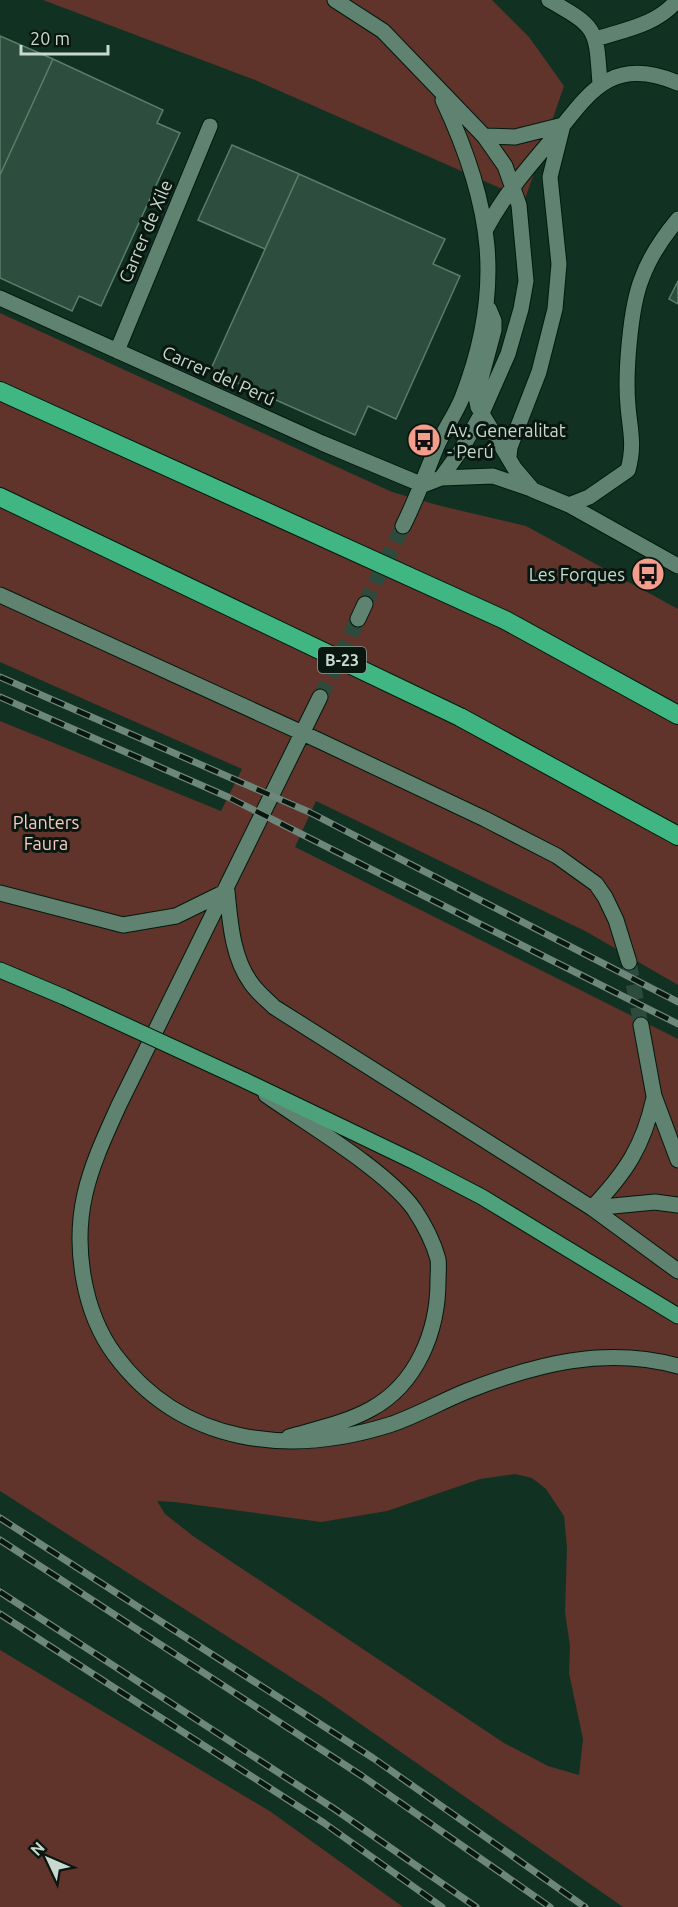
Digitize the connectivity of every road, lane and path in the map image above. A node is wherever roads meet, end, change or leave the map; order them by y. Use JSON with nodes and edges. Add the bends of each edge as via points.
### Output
{"nodes":[{"id":1,"x":335,"y":0,"type":"edge"},
{"id":2,"x":549,"y":0,"type":"edge"},
{"id":3,"x":677,"y":0,"type":"edge"},
{"id":4,"x":596,"y":39,"type":"junction"},
{"id":5,"x":678,"y":83,"type":"edge"},
{"id":6,"x":600,"y":84,"type":"junction"},
{"id":7,"x":437,"y":86,"type":"junction"},
{"id":8,"x":563,"y":125,"type":"junction"},
{"id":9,"x":210,"y":126,"type":"dead end"},
{"id":10,"x":484,"y":136,"type":"junction"},
{"id":11,"x":513,"y":186,"type":"junction"},
{"id":12,"x":678,"y":219,"type":"edge"},
{"id":13,"x":486,"y":229,"type":"junction"},
{"id":14,"x":0,"y":298,"type":"edge"},
{"id":15,"x":487,"y":306,"type":"junction"},
{"id":16,"x":117,"y":351,"type":"junction"},
{"id":17,"x":0,"y":391,"type":"edge"},
{"id":18,"x":482,"y":414,"type":"junction"},
{"id":19,"x":509,"y":457,"type":"junction"},
{"id":20,"x":441,"y":478,"type":"junction"},
{"id":21,"x":423,"y":484,"type":"junction"},
{"id":22,"x":533,"y":490,"type":"junction"},
{"id":23,"x":0,"y":496,"type":"edge"},
{"id":24,"x":569,"y":505,"type":"junction"},
{"id":25,"x":403,"y":526,"type":"tunnel mouth"},
{"id":26,"x":678,"y":566,"type":"edge"},
{"id":27,"x":0,"y":595,"type":"edge"},
{"id":28,"x":365,"y":604,"type":"tunnel mouth"},
{"id":29,"x":358,"y":619,"type":"tunnel mouth"},
{"id":30,"x":320,"y":697,"type":"tunnel mouth"},
{"id":31,"x":678,"y":716,"type":"edge"},
{"id":32,"x":302,"y":733,"type":"junction"},
{"id":33,"x":678,"y":836,"type":"edge"},
{"id":34,"x":226,"y":891,"type":"junction"},
{"id":35,"x":0,"y":893,"type":"edge"},
{"id":36,"x":629,"y":962,"type":"tunnel mouth"},
{"id":37,"x":0,"y":970,"type":"edge"},
{"id":38,"x":641,"y":1025,"type":"tunnel mouth"},
{"id":39,"x":244,"y":1080,"type":"junction"},
{"id":40,"x":654,"y":1096,"type":"junction"},
{"id":41,"x":678,"y":1160,"type":"edge"},
{"id":42,"x":678,"y":1205,"type":"edge"},
{"id":43,"x":592,"y":1208,"type":"junction"},
{"id":44,"x":678,"y":1271,"type":"edge"},
{"id":45,"x":678,"y":1316,"type":"edge"},
{"id":46,"x":678,"y":1366,"type":"edge"},
{"id":47,"x":278,"y":1441,"type":"junction"}],
"edges":[{"from":1,"to":7,"type":"street","via":[[383,31]]},
{"from":2,"to":4,"type":"street","via":[[585,21]]},
{"from":3,"to":4,"type":"street","via":[[669,11],[654,19]]},
{"from":4,"to":6,"type":"street"},
{"from":5,"to":6,"type":"street","via":[[654,75],[634,74]]},
{"from":6,"to":8,"type":"street","via":[[581,99]]},
{"from":7,"to":10,"type":"street"},
{"from":7,"to":13,"type":"street","via":[[464,145]]},
{"from":8,"to":10,"type":"street","via":[[515,137]]},
{"from":8,"to":11,"type":"street"},
{"from":8,"to":19,"type":"street","via":[[550,177],[559,264],[555,309]]},
{"from":9,"to":16,"type":"street","name":"Carrer de Xile"},
{"from":10,"to":11,"type":"street","via":[[505,165]]},
{"from":11,"to":13,"type":"street"},
{"from":11,"to":18,"type":"street","via":[[524,243],[525,281],[508,354]]},
{"from":12,"to":24,"type":"street","via":[[640,280],[627,359],[628,406],[634,440],[628,470],[589,497]]},
{"from":13,"to":15,"type":"street"},
{"from":14,"to":16,"type":"street","name":"Carrer del Perú"},
{"from":15,"to":18,"type":"street","via":[[494,321],[476,397]]},
{"from":15,"to":21,"type":"street","via":[[479,349]]},
{"from":16,"to":21,"type":"street","name":"Carrer del Perú"},
{"from":17,"to":31,"type":"highway","via":[[505,620]]},
{"from":18,"to":19,"type":"street"},
{"from":18,"to":20,"type":"street"},
{"from":19,"to":22,"type":"street"},
{"from":20,"to":21,"type":"street"},
{"from":20,"to":22,"type":"street","via":[[493,476]]},
{"from":21,"to":25,"type":"street"},
{"from":22,"to":24,"type":"street"},
{"from":23,"to":33,"type":"highway","number":"B-23","via":[[460,717]]},
{"from":24,"to":26,"type":"street"},
{"from":27,"to":32,"type":"street"},
{"from":28,"to":29,"type":"street"},
{"from":30,"to":32,"type":"street"},
{"from":32,"to":34,"type":"street"},
{"from":32,"to":36,"type":"street","via":[[485,819],[584,874],[605,897]]},
{"from":34,"to":35,"type":"street","via":[[176,916],[123,925]]},
{"from":34,"to":43,"type":"street","via":[[232,935],[242,966],[251,983],[274,1007]]},
{"from":34,"to":47,"type":"street","via":[[100,1149],[85,1195],[80,1245],[94,1319],[108,1346],[136,1382],[183,1417],[220,1432]]},
{"from":37,"to":39,"type":"main road","bridge":true},
{"from":38,"to":40,"type":"street"},
{"from":39,"to":45,"type":"main road","via":[[482,1197]]},
{"from":39,"to":47,"type":"street","via":[[390,1185],[413,1208],[438,1261],[438,1306],[426,1346],[407,1378],[371,1409]]},
{"from":40,"to":41,"type":"street"},
{"from":40,"to":43,"type":"street","via":[[647,1129],[634,1158]]},
{"from":42,"to":43,"type":"street","via":[[655,1202]]},
{"from":43,"to":44,"type":"street"},
{"from":46,"to":47,"type":"street","via":[[630,1357],[546,1364],[466,1391],[393,1424],[309,1443]]}]}
